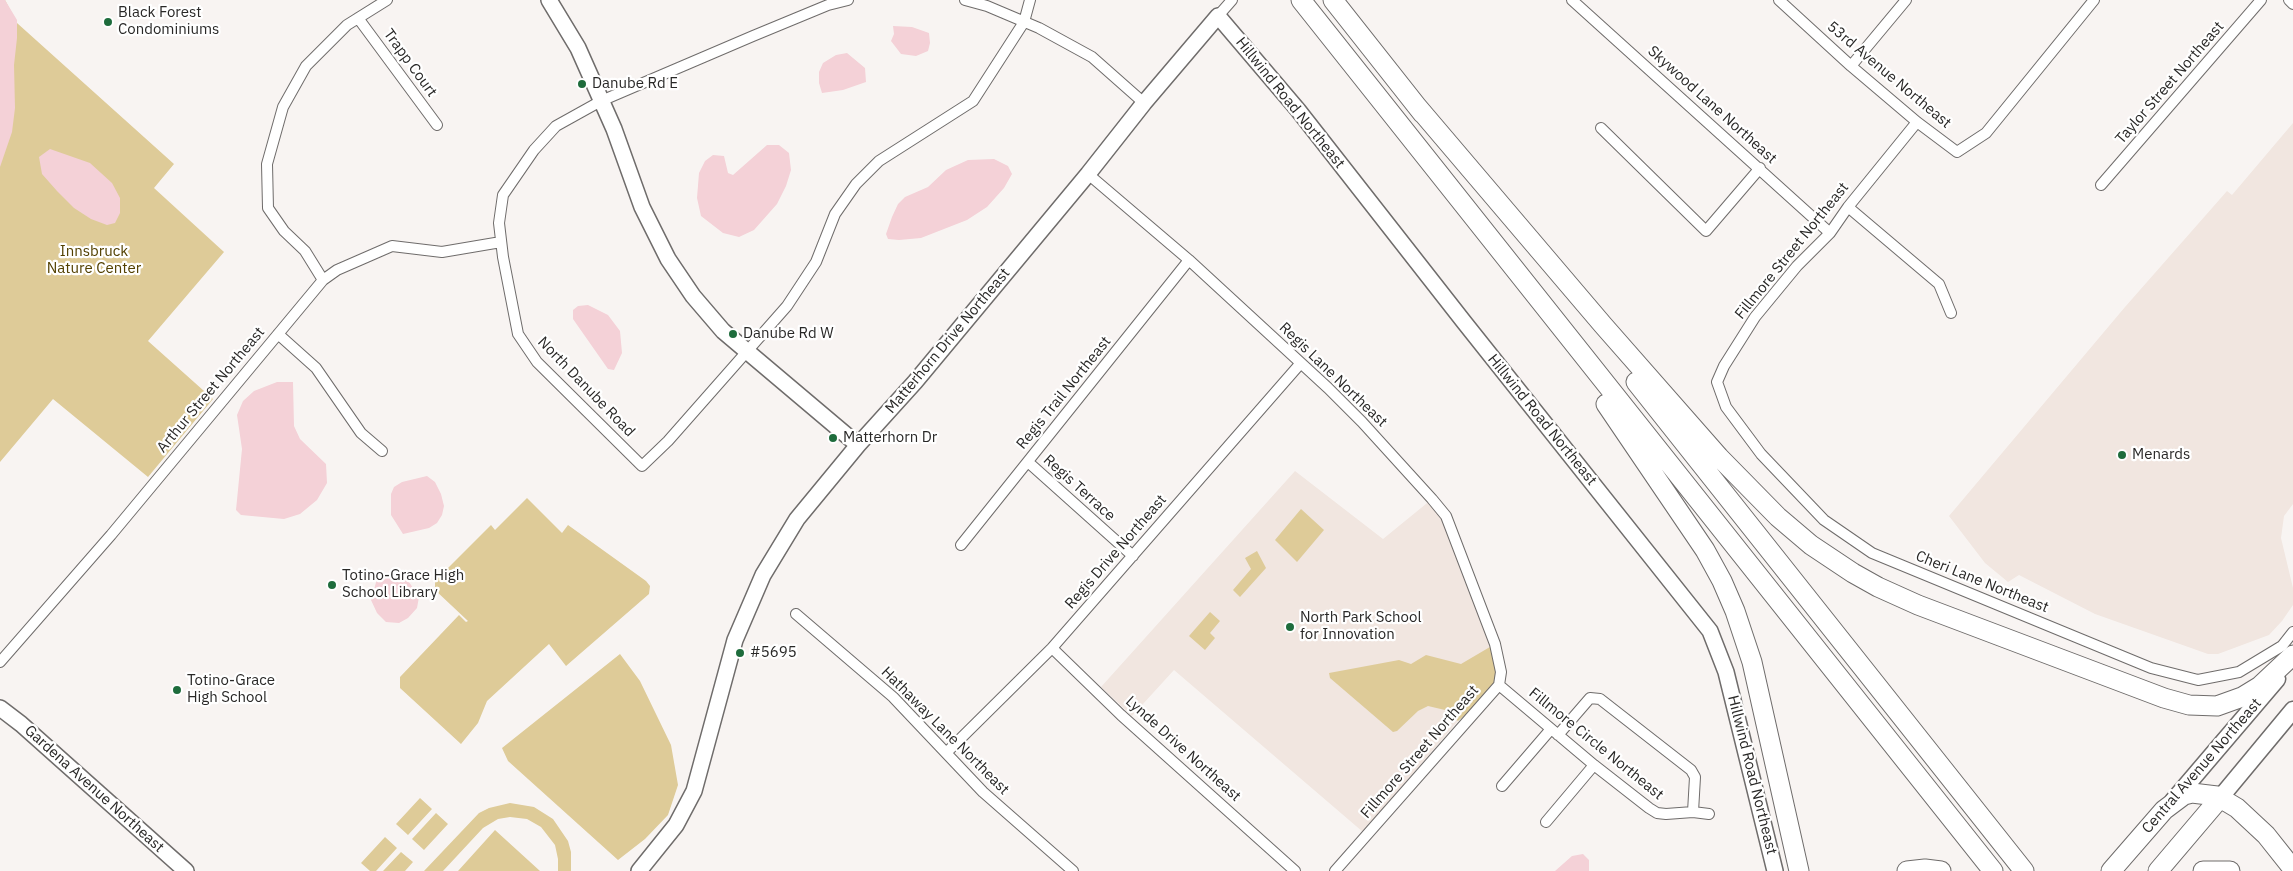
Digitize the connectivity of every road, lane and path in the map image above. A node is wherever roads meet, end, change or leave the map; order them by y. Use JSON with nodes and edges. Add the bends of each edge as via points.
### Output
{"nodes":[{"id":1,"x":386,"y":0,"type":"edge"},
{"id":2,"x":549,"y":0,"type":"edge"},
{"id":3,"x":848,"y":0,"type":"edge"},
{"id":4,"x":965,"y":0,"type":"edge"},
{"id":5,"x":1030,"y":0,"type":"edge"},
{"id":6,"x":1232,"y":0,"type":"edge"},
{"id":7,"x":1301,"y":0,"type":"edge"},
{"id":8,"x":1333,"y":0,"type":"edge"},
{"id":9,"x":1572,"y":0,"type":"edge"},
{"id":10,"x":1779,"y":0,"type":"edge"},
{"id":11,"x":1906,"y":0,"type":"edge"},
{"id":12,"x":2094,"y":0,"type":"edge"},
{"id":13,"x":2261,"y":0,"type":"edge"},
{"id":14,"x":2289,"y":0,"type":"edge"},
{"id":15,"x":2293,"y":4,"type":"edge"},
{"id":16,"x":1218,"y":16,"type":"junction"},
{"id":17,"x":358,"y":18,"type":"junction"},
{"id":18,"x":1024,"y":22,"type":"junction"},
{"id":19,"x":1852,"y":66,"type":"junction"},
{"id":20,"x":601,"y":101,"type":"junction"},
{"id":21,"x":1144,"y":103,"type":"junction"},
{"id":22,"x":1415,"y":104,"type":"junction"},
{"id":23,"x":1918,"y":122,"type":"junction"},
{"id":24,"x":437,"y":125,"type":"dead end"},
{"id":25,"x":1601,"y":128,"type":"dead end"},
{"id":26,"x":1760,"y":168,"type":"junction"},
{"id":27,"x":1088,"y":174,"type":"junction"},
{"id":28,"x":2101,"y":185,"type":"dead end"},
{"id":29,"x":1848,"y":207,"type":"junction"},
{"id":30,"x":1830,"y":233,"type":"junction"},
{"id":31,"x":501,"y":242,"type":"junction"},
{"id":32,"x":1189,"y":260,"type":"junction"},
{"id":33,"x":323,"y":280,"type":"junction"},
{"id":34,"x":1951,"y":312,"type":"dead end"},
{"id":35,"x":278,"y":334,"type":"junction"},
{"id":36,"x":748,"y":350,"type":"junction"},
{"id":37,"x":1579,"y":352,"type":"junction"},
{"id":38,"x":1300,"y":364,"type":"junction"},
{"id":39,"x":1716,"y":382,"type":"joint"},
{"id":40,"x":858,"y":445,"type":"junction"},
{"id":41,"x":382,"y":451,"type":"dead end"},
{"id":42,"x":1028,"y":462,"type":"junction"},
{"id":43,"x":961,"y":545,"type":"dead end"},
{"id":44,"x":1132,"y":556,"type":"junction"},
{"id":45,"x":796,"y":614,"type":"dead end"},
{"id":46,"x":2293,"y":632,"type":"edge"},
{"id":47,"x":1494,"y":644,"type":"joint"},
{"id":48,"x":1052,"y":648,"type":"junction"},
{"id":49,"x":2293,"y":655,"type":"edge"},
{"id":50,"x":2293,"y":660,"type":"edge"},
{"id":51,"x":0,"y":662,"type":"edge"},
{"id":52,"x":1499,"y":685,"type":"junction"},
{"id":53,"x":0,"y":708,"type":"edge"},
{"id":54,"x":2293,"y":710,"type":"edge"},
{"id":55,"x":1554,"y":732,"type":"junction"},
{"id":56,"x":1918,"y":737,"type":"junction"},
{"id":57,"x":946,"y":753,"type":"junction"},
{"id":58,"x":1594,"y":765,"type":"junction"},
{"id":59,"x":1502,"y":786,"type":"dead end"},
{"id":60,"x":2220,"y":798,"type":"junction"},
{"id":61,"x":2164,"y":810,"type":"junction"},
{"id":62,"x":1693,"y":812,"type":"junction"},
{"id":63,"x":1709,"y":814,"type":"dead end"},
{"id":64,"x":1546,"y":822,"type":"dead end"},
{"id":65,"x":2293,"y":869,"type":"edge"},
{"id":66,"x":186,"y":871,"type":"edge"},
{"id":67,"x":639,"y":871,"type":"edge"},
{"id":68,"x":1073,"y":871,"type":"edge"},
{"id":69,"x":1295,"y":871,"type":"edge"},
{"id":70,"x":1335,"y":871,"type":"edge"},
{"id":71,"x":1775,"y":871,"type":"edge"},
{"id":72,"x":1800,"y":871,"type":"edge"},
{"id":73,"x":1907,"y":871,"type":"edge"},
{"id":74,"x":1941,"y":871,"type":"edge"},
{"id":75,"x":1993,"y":871,"type":"edge"},
{"id":76,"x":2024,"y":871,"type":"edge"},
{"id":77,"x":2035,"y":871,"type":"edge"},
{"id":78,"x":2112,"y":871,"type":"edge"},
{"id":79,"x":2158,"y":871,"type":"edge"},
{"id":80,"x":2203,"y":871,"type":"edge"},
{"id":81,"x":2230,"y":871,"type":"edge"}],
"edges":[{"from":1,"to":17,"type":"street"},
{"from":2,"to":20,"type":"street","via":[[578,48]]},
{"from":3,"to":20,"type":"street","name":"North Danube Road","via":[[828,5]]},
{"from":4,"to":18,"type":"street"},
{"from":5,"to":18,"type":"street"},
{"from":6,"to":16,"type":"street","name":"Matterhorn Drive Northeast"},
{"from":7,"to":37,"type":"highway"},
{"from":8,"to":22,"type":"highway"},
{"from":9,"to":26,"type":"street","name":"Skywood Lane Northeast"},
{"from":10,"to":19,"type":"street","name":"53rd Avenue Northeast"},
{"from":11,"to":19,"type":"street"},
{"from":12,"to":23,"type":"street","name":"53rd Avenue Northeast","via":[[1986,133],[1957,152]]},
{"from":13,"to":28,"type":"street","name":"Taylor Street Northeast"},
{"from":14,"to":15,"type":"street"},
{"from":16,"to":21,"type":"street","name":"Matterhorn Drive Northeast"},
{"from":16,"to":71,"type":"street","name":"Hillwind Road Northeast","via":[[1298,110],[1710,631],[1726,672]]},
{"from":17,"to":24,"type":"street","name":"Trapp Court"},
{"from":17,"to":33,"type":"street","via":[[306,66],[284,107],[266,164],[268,208],[284,231],[305,251]]},
{"from":18,"to":21,"type":"street","via":[[1092,57]]},
{"from":18,"to":36,"type":"street","via":[[973,101],[879,161],[856,184],[835,214],[816,262],[787,306]]},
{"from":19,"to":23,"type":"street","name":"53rd Avenue Northeast"},
{"from":20,"to":31,"type":"street","name":"North Danube Road","via":[[556,126],[524,165],[503,195],[499,223]]},
{"from":20,"to":36,"type":"street","via":[[642,207],[668,259],[717,324]]},
{"from":21,"to":27,"type":"street","name":"Matterhorn Drive Northeast"},
{"from":22,"to":49,"type":"highway","via":[[1719,457],[1782,520],[1811,545],[1853,573],[1918,604],[2155,695],[2189,705],[2217,706],[2242,697],[2260,686]]},
{"from":22,"to":56,"type":"highway"},
{"from":23,"to":29,"type":"street","name":"Fillmore Street Northeast"},
{"from":25,"to":26,"type":"street","via":[[1706,231]]},
{"from":26,"to":30,"type":"street","name":"Skywood Lane Northeast"},
{"from":27,"to":32,"type":"street","name":"Regis Lane Northeast"},
{"from":27,"to":40,"type":"street","name":"Matterhorn Drive Northeast","via":[[915,382]]},
{"from":29,"to":30,"type":"street","name":"Fillmore Street Northeast"},
{"from":29,"to":34,"type":"street","via":[[1939,284]]},
{"from":30,"to":39,"type":"street","name":"Fillmore Street Northeast","via":[[1797,266],[1755,317]]},
{"from":31,"to":33,"type":"street","name":"Arthur Street Northeast","via":[[442,252],[392,246],[337,270]]},
{"from":31,"to":36,"type":"street","name":"North Danube Road","via":[[518,334],[537,362],[642,466]]},
{"from":32,"to":38,"type":"street","name":"Regis Lane Northeast"},
{"from":32,"to":42,"type":"street","name":"Regis Trail Northeast"},
{"from":33,"to":35,"type":"street","name":"Arthur Street Northeast"},
{"from":35,"to":41,"type":"street","via":[[316,368],[361,433]]},
{"from":35,"to":51,"type":"street","name":"Arthur Street Northeast"},
{"from":36,"to":40,"type":"street"},
{"from":37,"to":72,"type":"highway","via":[[1600,394],[1704,550],[1728,595],[1752,662]]},
{"from":37,"to":75,"type":"highway"},
{"from":38,"to":44,"type":"street","name":"Regis Drive Northeast"},
{"from":38,"to":47,"type":"street","name":"Regis Lane Northeast","via":[[1362,422],[1446,516]]},
{"from":39,"to":46,"type":"street","name":"Cheri Lane Northeast","via":[[1726,406],[1761,454],[1824,520],[1872,553],[2151,668],[2198,680],[2239,672],[2282,646]]},
{"from":40,"to":67,"type":"street","name":"Matterhorn Drive Northeast","via":[[797,519],[762,575],[735,640],[694,791],[676,825]]},
{"from":42,"to":43,"type":"street","name":"Regis Trail Northeast"},
{"from":42,"to":44,"type":"street","name":"Regis Terrace"},
{"from":44,"to":48,"type":"street","name":"Regis Drive Northeast"},
{"from":45,"to":57,"type":"street","name":"Hathaway Lane Northeast","via":[[892,697]]},
{"from":47,"to":52,"type":"street","name":"Fillmore Street Northeast","via":[[1501,672]]},
{"from":48,"to":57,"type":"street","name":"Regis Drive Northeast"},
{"from":48,"to":69,"type":"street","name":"Lynde Drive Northeast","via":[[1121,715]]},
{"from":50,"to":61,"type":"main road","name":"Central Avenue Northeast"},
{"from":52,"to":55,"type":"street","name":"Fillmore Circle Northeast"},
{"from":52,"to":70,"type":"street","name":"Fillmore Street Northeast"},
{"from":53,"to":66,"type":"street","name":"Gardena Avenue Northeast"},
{"from":54,"to":60,"type":"main road"},
{"from":55,"to":58,"type":"street","name":"Fillmore Circle Northeast"},
{"from":55,"to":59,"type":"street"},
{"from":55,"to":62,"type":"street","via":[[1590,698],[1600,699],[1691,770],[1695,777]]},
{"from":56,"to":76,"type":"highway"},
{"from":56,"to":77,"type":"highway"},
{"from":57,"to":68,"type":"street","name":"Hathaway Lane Northeast","via":[[984,792]]},
{"from":58,"to":62,"type":"street","name":"Fillmore Circle Northeast","via":[[1657,813]]},
{"from":58,"to":64,"type":"street"},
{"from":60,"to":61,"type":"highway","via":[[2208,793],[2192,793]]},
{"from":60,"to":65,"type":"highway","via":[[2256,825]]},
{"from":60,"to":79,"type":"highway"},
{"from":61,"to":78,"type":"highway","name":"Central Avenue Northeast"},
{"from":62,"to":63,"type":"street","name":"Fillmore Circle Northeast"},
{"from":73,"to":74,"type":"highway"},
{"from":80,"to":81,"type":"highway"}]}
